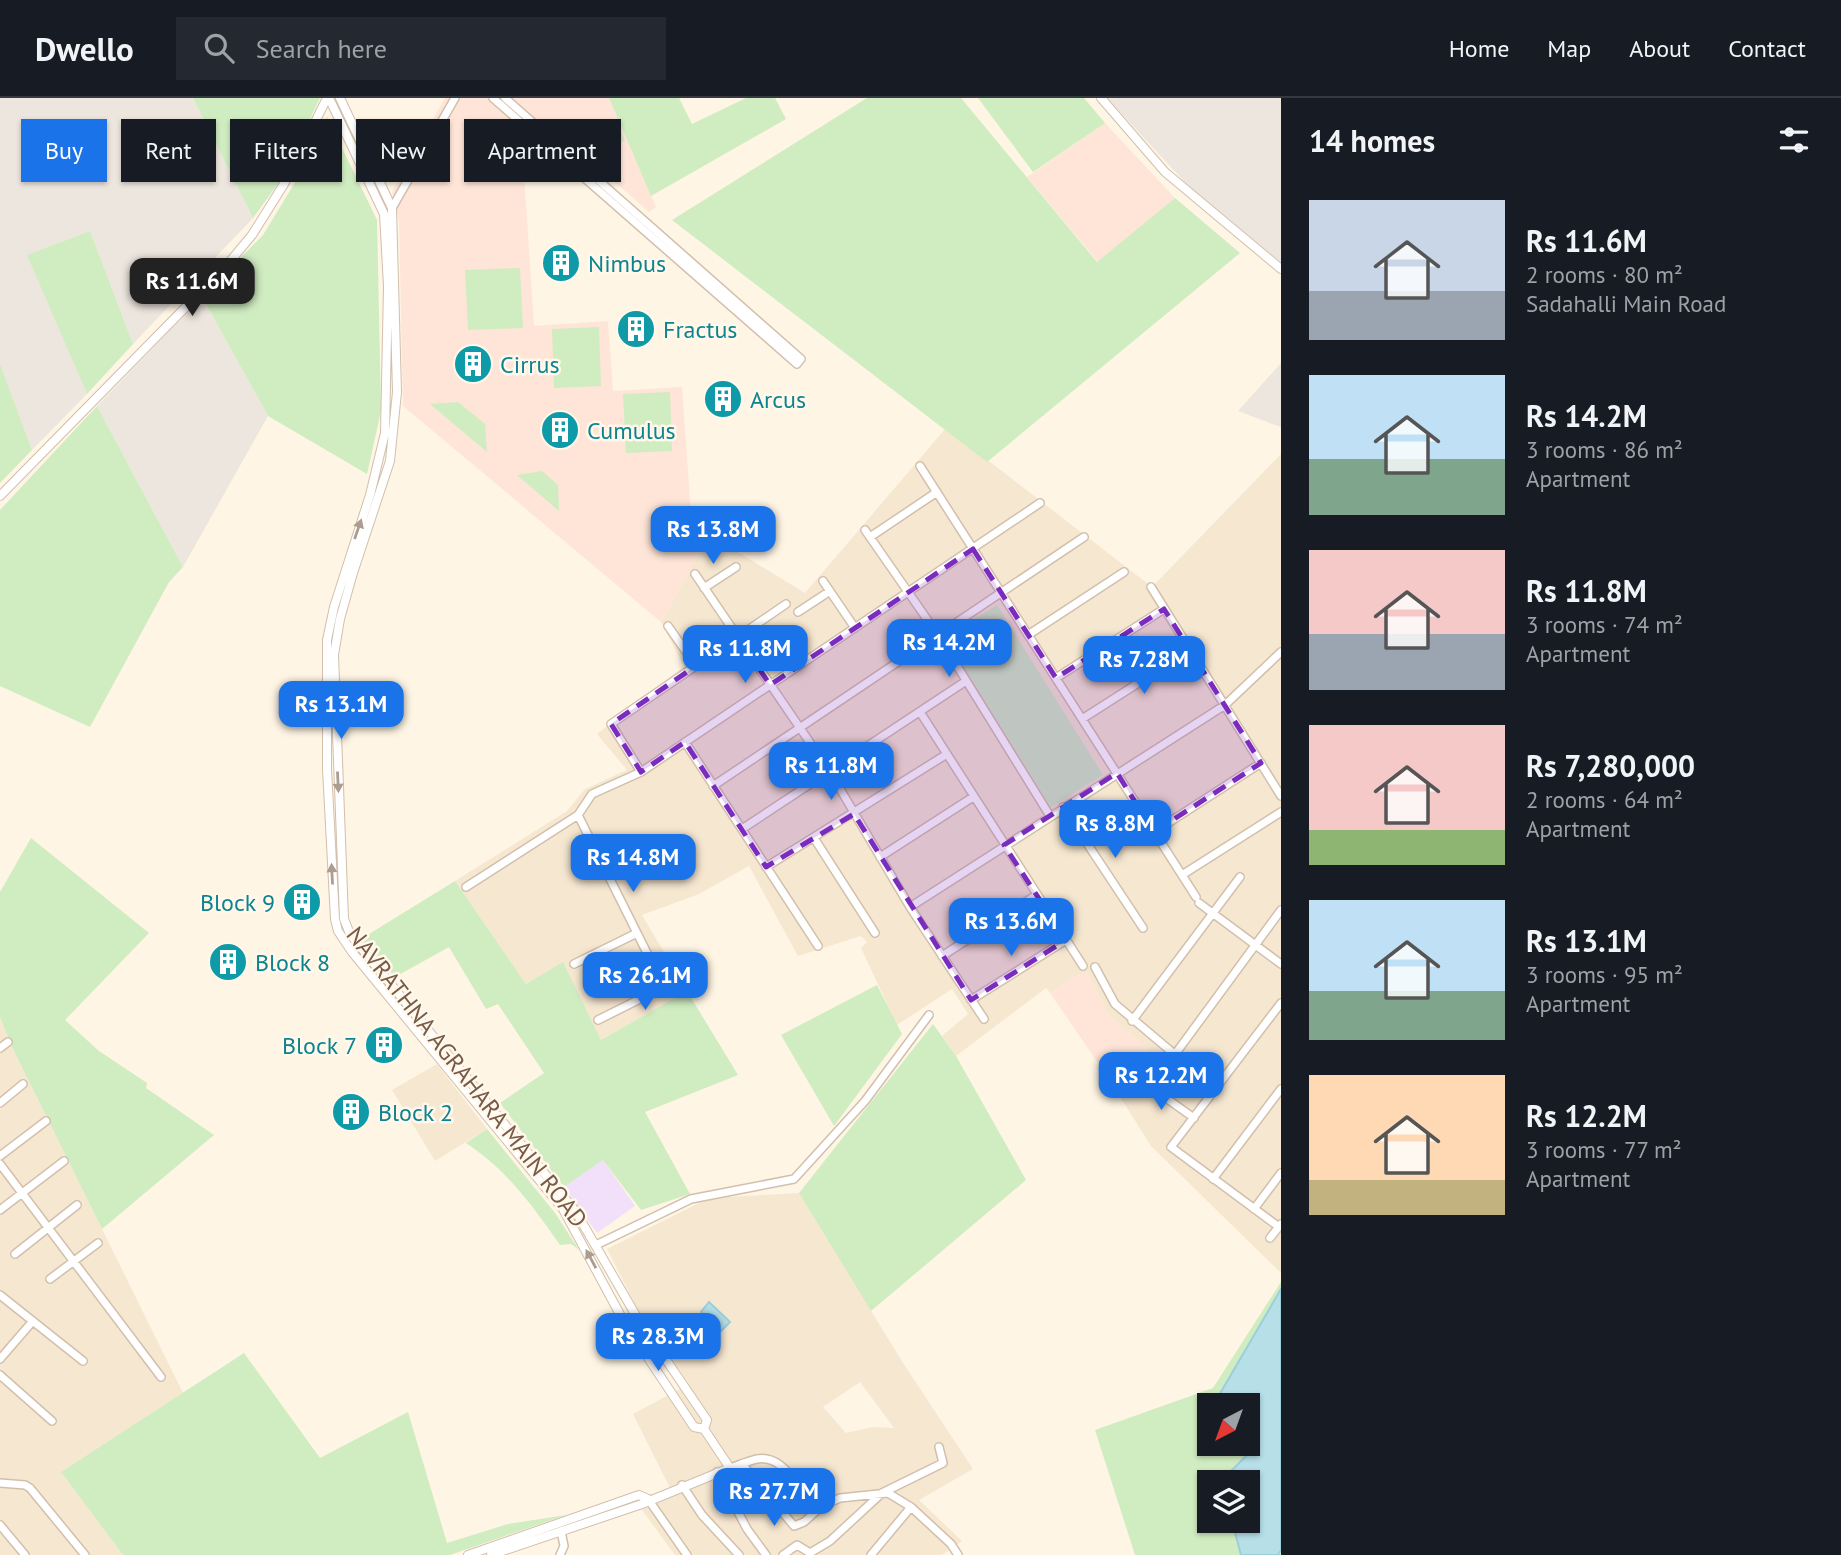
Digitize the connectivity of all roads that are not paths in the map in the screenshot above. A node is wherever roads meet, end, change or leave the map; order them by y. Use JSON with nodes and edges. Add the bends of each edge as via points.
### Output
{"nodes":[{"id":1,"x":328,"y":98,"type":"edge"},
{"id":2,"x":340,"y":98,"type":"edge"},
{"id":3,"x":455,"y":98,"type":"edge"},
{"id":4,"x":493,"y":98,"type":"edge"},
{"id":5,"x":505,"y":98,"type":"edge"},
{"id":6,"x":1101,"y":98,"type":"edge"},
{"id":7,"x":392,"y":208,"type":"junction"},
{"id":8,"x":391,"y":249,"type":"junction"},
{"id":9,"x":1281,"y":269,"type":"edge"},
{"id":10,"x":920,"y":466,"type":"dead end"},
{"id":11,"x":937,"y":492,"type":"junction"},
{"id":12,"x":0,"y":496,"type":"edge"},
{"id":13,"x":1040,"y":503,"type":"dead end"},
{"id":14,"x":1084,"y":537,"type":"dead end"},
{"id":15,"x":973,"y":549,"type":"junction"},
{"id":16,"x":736,"y":567,"type":"dead end"},
{"id":17,"x":1124,"y":572,"type":"dead end"},
{"id":18,"x":695,"y":574,"type":"dead end"},
{"id":19,"x":823,"y":581,"type":"dead end"},
{"id":20,"x":1151,"y":587,"type":"dead end"},
{"id":21,"x":704,"y":588,"type":"junction"},
{"id":22,"x":830,"y":591,"type":"junction"},
{"id":23,"x":908,"y":592,"type":"junction"},
{"id":24,"x":1001,"y":592,"type":"junction"},
{"id":25,"x":786,"y":604,"type":"dead end"},
{"id":26,"x":1164,"y":608,"type":"junction"},
{"id":27,"x":799,"y":612,"type":"dead end"},
{"id":28,"x":668,"y":626,"type":"dead end"},
{"id":29,"x":855,"y":628,"type":"junction"},
{"id":30,"x":938,"y":635,"type":"junction"},
{"id":31,"x":1028,"y":635,"type":"junction"},
{"id":32,"x":738,"y":637,"type":"junction"},
{"id":33,"x":1190,"y":650,"type":"junction"},
{"id":34,"x":1281,"y":652,"type":"edge"},
{"id":35,"x":695,"y":666,"type":"junction"},
{"id":36,"x":1056,"y":678,"type":"junction"},
{"id":37,"x":966,"y":681,"type":"junction"},
{"id":38,"x":771,"y":685,"type":"junction"},
{"id":39,"x":1224,"y":705,"type":"junction"},
{"id":40,"x":920,"y":712,"type":"junction"},
{"id":41,"x":1082,"y":719,"type":"junction"},
{"id":42,"x":800,"y":729,"type":"junction"},
{"id":43,"x":331,"y":739,"type":"junction"},
{"id":44,"x":685,"y":742,"type":"junction"},
{"id":45,"x":947,"y":754,"type":"junction"},
{"id":46,"x":1261,"y":763,"type":"junction"},
{"id":47,"x":641,"y":772,"type":"junction"},
{"id":48,"x":830,"y":772,"type":"junction"},
{"id":49,"x":1117,"y":774,"type":"junction"},
{"id":50,"x":713,"y":786,"type":"junction"},
{"id":51,"x":1281,"y":796,"type":"edge"},
{"id":52,"x":973,"y":797,"type":"junction"},
{"id":53,"x":1063,"y":807,"type":"junction"},
{"id":54,"x":1281,"y":811,"type":"edge"},
{"id":55,"x":854,"y":814,"type":"junction"},
{"id":56,"x":578,"y":815,"type":"junction"},
{"id":57,"x":1050,"y":816,"type":"junction"},
{"id":58,"x":742,"y":829,"type":"junction"},
{"id":59,"x":1154,"y":832,"type":"junction"},
{"id":60,"x":814,"y":838,"type":"junction"},
{"id":61,"x":1004,"y":845,"type":"junction"},
{"id":62,"x":880,"y":856,"type":"junction"},
{"id":63,"x":766,"y":867,"type":"junction"},
{"id":64,"x":1182,"y":875,"type":"junction"},
{"id":65,"x":1240,"y":877,"type":"dead end"},
{"id":66,"x":466,"y":887,"type":"dead end"},
{"id":67,"x":1035,"y":896,"type":"junction"},
{"id":68,"x":910,"y":907,"type":"junction"},
{"id":69,"x":1281,"y":910,"type":"edge"},
{"id":70,"x":1213,"y":913,"type":"junction"},
{"id":71,"x":1143,"y":928,"type":"dead end"},
{"id":72,"x":637,"y":933,"type":"junction"},
{"id":73,"x":875,"y":933,"type":"dead end"},
{"id":74,"x":1066,"y":940,"type":"junction"},
{"id":75,"x":1255,"y":944,"type":"junction"},
{"id":76,"x":818,"y":946,"type":"dead end"},
{"id":77,"x":942,"y":956,"type":"junction"},
{"id":78,"x":574,"y":964,"type":"dead end"},
{"id":79,"x":1281,"y":964,"type":"edge"},
{"id":80,"x":1083,"y":966,"type":"dead end"},
{"id":81,"x":1095,"y":967,"type":"dead end"},
{"id":82,"x":680,"y":979,"type":"dead end"},
{"id":83,"x":664,"y":987,"type":"junction"},
{"id":84,"x":971,"y":1000,"type":"junction"},
{"id":85,"x":1281,"y":1003,"type":"edge"},
{"id":86,"x":929,"y":1015,"type":"dead end"},
{"id":87,"x":984,"y":1019,"type":"dead end"},
{"id":88,"x":598,"y":1020,"type":"dead end"},
{"id":89,"x":1132,"y":1021,"type":"junction"},
{"id":90,"x":8,"y":1042,"type":"dead end"},
{"id":91,"x":0,"y":1048,"type":"edge"},
{"id":92,"x":1173,"y":1053,"type":"junction"},
{"id":93,"x":23,"y":1084,"type":"dead end"},
{"id":94,"x":1281,"y":1089,"type":"edge"},
{"id":95,"x":0,"y":1103,"type":"edge"},
{"id":96,"x":1194,"y":1118,"type":"junction"},
{"id":97,"x":46,"y":1121,"type":"dead end"},
{"id":98,"x":0,"y":1156,"type":"edge"},
{"id":99,"x":64,"y":1161,"type":"dead end"},
{"id":100,"x":0,"y":1164,"type":"edge"},
{"id":101,"x":1281,"y":1173,"type":"edge"},
{"id":102,"x":1213,"y":1179,"type":"junction"},
{"id":103,"x":23,"y":1194,"type":"junction"},
{"id":104,"x":77,"y":1205,"type":"dead end"},
{"id":105,"x":1254,"y":1209,"type":"junction"},
{"id":106,"x":0,"y":1210,"type":"edge"},
{"id":107,"x":1280,"y":1225,"type":"edge"},
{"id":108,"x":48,"y":1228,"type":"junction"},
{"id":109,"x":1270,"y":1238,"type":"dead end"},
{"id":110,"x":99,"y":1243,"type":"dead end"},
{"id":111,"x":596,"y":1245,"type":"junction"},
{"id":112,"x":15,"y":1254,"type":"dead end"},
{"id":113,"x":74,"y":1262,"type":"junction"},
{"id":114,"x":50,"y":1279,"type":"dead end"},
{"id":115,"x":0,"y":1295,"type":"edge"},
{"id":116,"x":635,"y":1314,"type":"junction"},
{"id":117,"x":623,"y":1320,"type":"junction"},
{"id":118,"x":32,"y":1322,"type":"junction"},
{"id":119,"x":0,"y":1359,"type":"edge"},
{"id":120,"x":83,"y":1361,"type":"dead end"},
{"id":121,"x":0,"y":1375,"type":"edge"},
{"id":122,"x":161,"y":1377,"type":"dead end"},
{"id":123,"x":52,"y":1421,"type":"dead end"},
{"id":124,"x":704,"y":1429,"type":"junction"},
{"id":125,"x":939,"y":1447,"type":"dead end"},
{"id":126,"x":742,"y":1464,"type":"junction"},
{"id":127,"x":730,"y":1468,"type":"junction"},
{"id":128,"x":717,"y":1472,"type":"junction"},
{"id":129,"x":0,"y":1483,"type":"edge"},
{"id":130,"x":681,"y":1485,"type":"junction"},
{"id":131,"x":882,"y":1493,"type":"junction"},
{"id":132,"x":648,"y":1499,"type":"junction"},
{"id":133,"x":821,"y":1506,"type":"junction"},
{"id":134,"x":911,"y":1507,"type":"junction"},
{"id":135,"x":0,"y":1525,"type":"edge"},
{"id":136,"x":561,"y":1531,"type":"junction"},
{"id":137,"x":25,"y":1555,"type":"edge"},
{"id":138,"x":85,"y":1555,"type":"edge"},
{"id":139,"x":468,"y":1555,"type":"edge"},
{"id":140,"x":491,"y":1555,"type":"edge"},
{"id":141,"x":560,"y":1555,"type":"edge"},
{"id":142,"x":687,"y":1555,"type":"edge"},
{"id":143,"x":739,"y":1555,"type":"edge"},
{"id":144,"x":766,"y":1555,"type":"edge"},
{"id":145,"x":783,"y":1555,"type":"edge"},
{"id":146,"x":871,"y":1555,"type":"edge"},
{"id":147,"x":958,"y":1555,"type":"edge"}],
"edges":[{"from":1,"to":8,"type":"street","name":"NAVRATHNA AGRAHARA MAIN ROAD","via":[[384,214]]},
{"from":1,"to":12,"type":"street","via":[[285,184],[252,235]]},
{"from":2,"to":7,"type":"street","name":"NAVRATHNA AGRAHARA MAIN ROAD"},
{"from":3,"to":7,"type":"street"},
{"from":4,"to":5,"type":"street","via":[[799,362]]},
{"from":6,"to":9,"type":"street","via":[[1165,172]]},
{"from":7,"to":8,"type":"street","name":"NAVRATHNA AGRAHARA MAIN ROAD"},
{"from":8,"to":43,"type":"street","name":"NAVRATHNA AGRAHARA MAIN ROAD","via":[[397,392],[390,461],[340,619]]},
{"from":10,"to":11,"type":"street"},
{"from":11,"to":15,"type":"street"},
{"from":11,"to":23,"type":"street","via":[[868,533]]},
{"from":13,"to":15,"type":"street"},
{"from":14,"to":24,"type":"street"},
{"from":15,"to":23,"type":"street"},
{"from":15,"to":24,"type":"street"},
{"from":16,"to":21,"type":"street"},
{"from":17,"to":31,"type":"street"},
{"from":18,"to":21,"type":"street"},
{"from":19,"to":22,"type":"street"},
{"from":20,"to":26,"type":"street"},
{"from":21,"to":32,"type":"street"},
{"from":22,"to":27,"type":"street"},
{"from":22,"to":29,"type":"street"},
{"from":23,"to":29,"type":"street"},
{"from":23,"to":30,"type":"street"},
{"from":24,"to":30,"type":"street"},
{"from":24,"to":31,"type":"street"},
{"from":25,"to":32,"type":"street"},
{"from":26,"to":33,"type":"street"},
{"from":26,"to":36,"type":"street"},
{"from":28,"to":35,"type":"street"},
{"from":29,"to":38,"type":"street"},
{"from":30,"to":37,"type":"street"},
{"from":30,"to":42,"type":"street"},
{"from":31,"to":36,"type":"street"},
{"from":32,"to":35,"type":"street"},
{"from":32,"to":38,"type":"street"},
{"from":33,"to":39,"type":"street"},
{"from":33,"to":41,"type":"street"},
{"from":34,"to":39,"type":"street"},
{"from":35,"to":47,"type":"street","via":[[611,724]]},
{"from":36,"to":41,"type":"street"},
{"from":37,"to":40,"type":"street"},
{"from":37,"to":57,"type":"street"},
{"from":38,"to":42,"type":"street"},
{"from":38,"to":44,"type":"street"},
{"from":39,"to":46,"type":"street"},
{"from":39,"to":49,"type":"street"},
{"from":40,"to":45,"type":"street"},
{"from":40,"to":48,"type":"street"},
{"from":41,"to":49,"type":"street"},
{"from":42,"to":48,"type":"street"},
{"from":42,"to":50,"type":"street"},
{"from":43,"to":111,"type":"street","name":"NAVRATHNA AGRAHARA MAIN ROAD","one_way":true,"via":[[344,919],[350,934],[570,1204]]},
{"from":117,"to":43,"type":"street","name":"NAVRATHNA AGRAHARA MAIN ROAD","one_way":true,"via":[[563,1209],[338,931],[333,894]]},
{"from":44,"to":47,"type":"street"},
{"from":44,"to":50,"type":"street"},
{"from":45,"to":52,"type":"street"},
{"from":45,"to":55,"type":"street"},
{"from":46,"to":51,"type":"street"},
{"from":46,"to":59,"type":"street"},
{"from":47,"to":56,"type":"street","via":[[592,794]]},
{"from":48,"to":55,"type":"street"},
{"from":48,"to":58,"type":"street"},
{"from":49,"to":53,"type":"street"},
{"from":49,"to":59,"type":"street"},
{"from":50,"to":58,"type":"street"},
{"from":52,"to":61,"type":"street"},
{"from":52,"to":62,"type":"street"},
{"from":53,"to":57,"type":"street"},
{"from":53,"to":71,"type":"street"},
{"from":54,"to":64,"type":"street"},
{"from":55,"to":60,"type":"street"},
{"from":55,"to":62,"type":"street"},
{"from":56,"to":66,"type":"street"},
{"from":56,"to":72,"type":"street"},
{"from":57,"to":61,"type":"street"},
{"from":58,"to":63,"type":"street"},
{"from":59,"to":64,"type":"street"},
{"from":60,"to":63,"type":"street"},
{"from":60,"to":73,"type":"street"},
{"from":61,"to":67,"type":"street"},
{"from":61,"to":68,"type":"street"},
{"from":62,"to":68,"type":"street"},
{"from":63,"to":76,"type":"street"},
{"from":64,"to":70,"type":"street","via":[[1197,900]]},
{"from":65,"to":70,"type":"street"},
{"from":67,"to":74,"type":"street"},
{"from":67,"to":77,"type":"street"},
{"from":68,"to":77,"type":"street"},
{"from":69,"to":75,"type":"street"},
{"from":70,"to":75,"type":"street"},
{"from":70,"to":89,"type":"street"},
{"from":72,"to":78,"type":"street"},
{"from":72,"to":83,"type":"street"},
{"from":74,"to":80,"type":"street"},
{"from":74,"to":84,"type":"street"},
{"from":75,"to":79,"type":"street"},
{"from":75,"to":92,"type":"street"},
{"from":77,"to":84,"type":"street"},
{"from":81,"to":89,"type":"street","via":[[1115,1004]]},
{"from":82,"to":83,"type":"street"},
{"from":83,"to":88,"type":"street"},
{"from":84,"to":87,"type":"street"},
{"from":85,"to":96,"type":"street"},
{"from":86,"to":111,"type":"street","via":[[865,1101],[794,1179],[691,1199]]},
{"from":89,"to":92,"type":"street"},
{"from":90,"to":91,"type":"street"},
{"from":92,"to":96,"type":"street","via":[[1148,1085]]},
{"from":93,"to":95,"type":"street"},
{"from":94,"to":102,"type":"street"},
{"from":96,"to":102,"type":"street","via":[[1171,1147]]},
{"from":97,"to":98,"type":"street"},
{"from":99,"to":103,"type":"street"},
{"from":100,"to":103,"type":"street"},
{"from":101,"to":105,"type":"street"},
{"from":102,"to":105,"type":"street"},
{"from":103,"to":106,"type":"street"},
{"from":103,"to":108,"type":"street"},
{"from":104,"to":108,"type":"street"},
{"from":105,"to":107,"type":"street"},
{"from":107,"to":109,"type":"street"},
{"from":108,"to":112,"type":"street"},
{"from":108,"to":113,"type":"street"},
{"from":110,"to":113,"type":"street"},
{"from":111,"to":116,"type":"street","name":"NAVRATHNA AGRAHARA MAIN ROAD"},
{"from":113,"to":114,"type":"street"},
{"from":113,"to":122,"type":"street"},
{"from":115,"to":118,"type":"street"},
{"from":116,"to":117,"type":"street"},
{"from":116,"to":124,"type":"street","name":"NAVRATHNA AGRAHARA MAIN ROAD","via":[[707,1420]]},
{"from":117,"to":124,"type":"street","name":"NAVRATHNA AGRAHARA MAIN ROAD","via":[[694,1427]]},
{"from":118,"to":119,"type":"street"},
{"from":118,"to":120,"type":"street"},
{"from":121,"to":123,"type":"street"},
{"from":124,"to":127,"type":"street"},
{"from":125,"to":131,"type":"street","via":[[943,1464]]},
{"from":126,"to":127,"type":"street"},
{"from":126,"to":133,"type":"street","via":[[770,1459]]},
{"from":126,"to":133,"type":"street","via":[[793,1526]]},
{"from":127,"to":128,"type":"street"},
{"from":128,"to":130,"type":"street"},
{"from":128,"to":144,"type":"street"},
{"from":129,"to":138,"type":"street","via":[[30,1488]]},
{"from":130,"to":132,"type":"street"},
{"from":130,"to":143,"type":"street"},
{"from":131,"to":133,"type":"street","via":[[841,1498]]},
{"from":131,"to":134,"type":"street","via":[[901,1498]]},
{"from":131,"to":145,"type":"street","via":[[830,1541],[810,1553],[797,1545]]},
{"from":132,"to":136,"type":"street"},
{"from":132,"to":139,"type":"street","via":[[639,1495]]},
{"from":132,"to":142,"type":"street"},
{"from":134,"to":146,"type":"street"},
{"from":134,"to":147,"type":"street"},
{"from":135,"to":137,"type":"street"},
{"from":136,"to":140,"type":"street"},
{"from":136,"to":141,"type":"street","via":[[564,1546]]}]}
